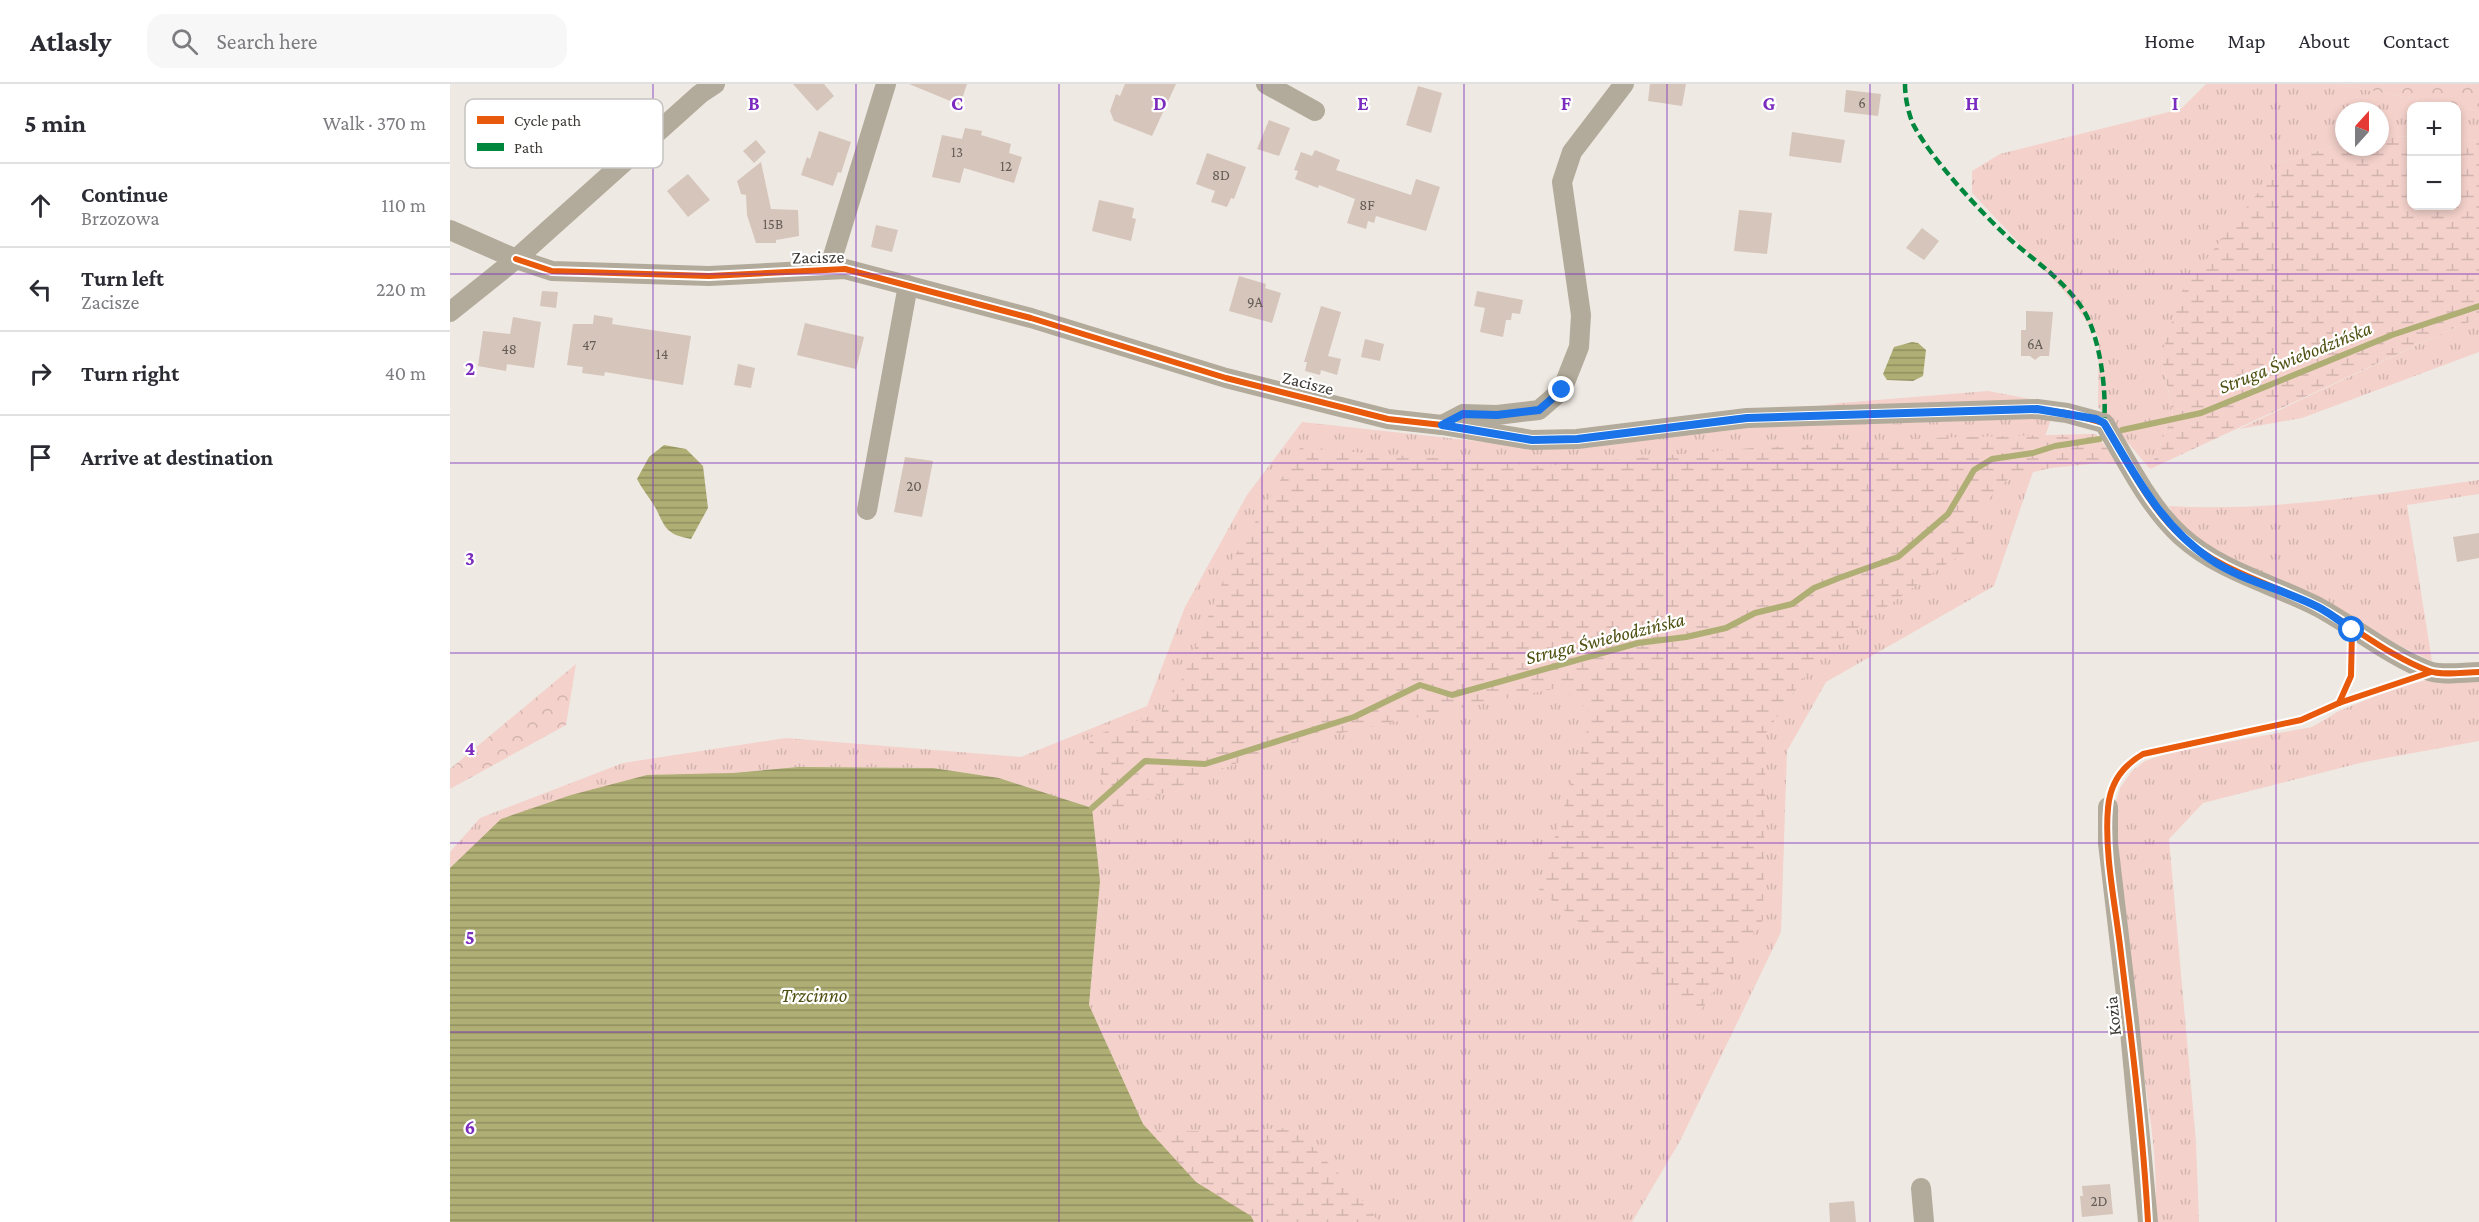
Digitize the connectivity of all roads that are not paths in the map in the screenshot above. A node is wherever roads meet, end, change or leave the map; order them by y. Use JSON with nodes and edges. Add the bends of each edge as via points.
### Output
{"nodes":[{"id":1,"x":715,"y":84,"type":"edge"},
{"id":2,"x":886,"y":84,"type":"edge"},
{"id":3,"x":1266,"y":84,"type":"edge"},
{"id":4,"x":1624,"y":84,"type":"edge"},
{"id":5,"x":1315,"y":111,"type":"dead end"},
{"id":6,"x":663,"y":127,"type":"edge"},
{"id":7,"x":617,"y":168,"type":"edge"},
{"id":8,"x":450,"y":230,"type":"edge"},
{"id":9,"x":516,"y":259,"type":"junction"},
{"id":10,"x":829,"y":269,"type":"junction"},
{"id":11,"x":908,"y":285,"type":"junction"},
{"id":12,"x":450,"y":312,"type":"edge"},
{"id":13,"x":1442,"y":425,"type":"junction"},
{"id":14,"x":867,"y":510,"type":"dead end"},
{"id":15,"x":2479,"y":672,"type":"edge"},
{"id":16,"x":2108,"y":807,"type":"dead end"},
{"id":17,"x":1921,"y":1188,"type":"dead end"},
{"id":18,"x":1924,"y":1222,"type":"edge"},
{"id":19,"x":2148,"y":1222,"type":"edge"}],
"edges":[{"from":1,"to":6,"type":"street"},
{"from":2,"to":10,"type":"street"},
{"from":3,"to":5,"type":"street"},
{"from":4,"to":13,"type":"street","via":[[1572,152],[1562,182],[1581,315],[1579,347],[1562,390],[1539,410],[1463,414]]},
{"from":7,"to":9,"type":"street"},
{"from":8,"to":9,"type":"street","name":"Zacisze"},
{"from":9,"to":10,"type":"street","name":"Zacisze","via":[[552,271],[709,276]]},
{"from":9,"to":12,"type":"street"},
{"from":10,"to":11,"type":"street","name":"Zacisze","via":[[845,269]]},
{"from":11,"to":13,"type":"street","name":"Zacisze","via":[[1226,378],[1388,419]]},
{"from":11,"to":14,"type":"street"},
{"from":13,"to":15,"type":"street","name":"Zacisze","via":[[1532,440],[1577,439],[1747,418],[2037,409],[2067,413],[2104,423],[2155,506],[2180,535],[2210,559],[2319,608],[2431,672]]},
{"from":16,"to":19,"type":"street","name":"Kozia","via":[[2108,843]]},
{"from":17,"to":18,"type":"street"}]}
